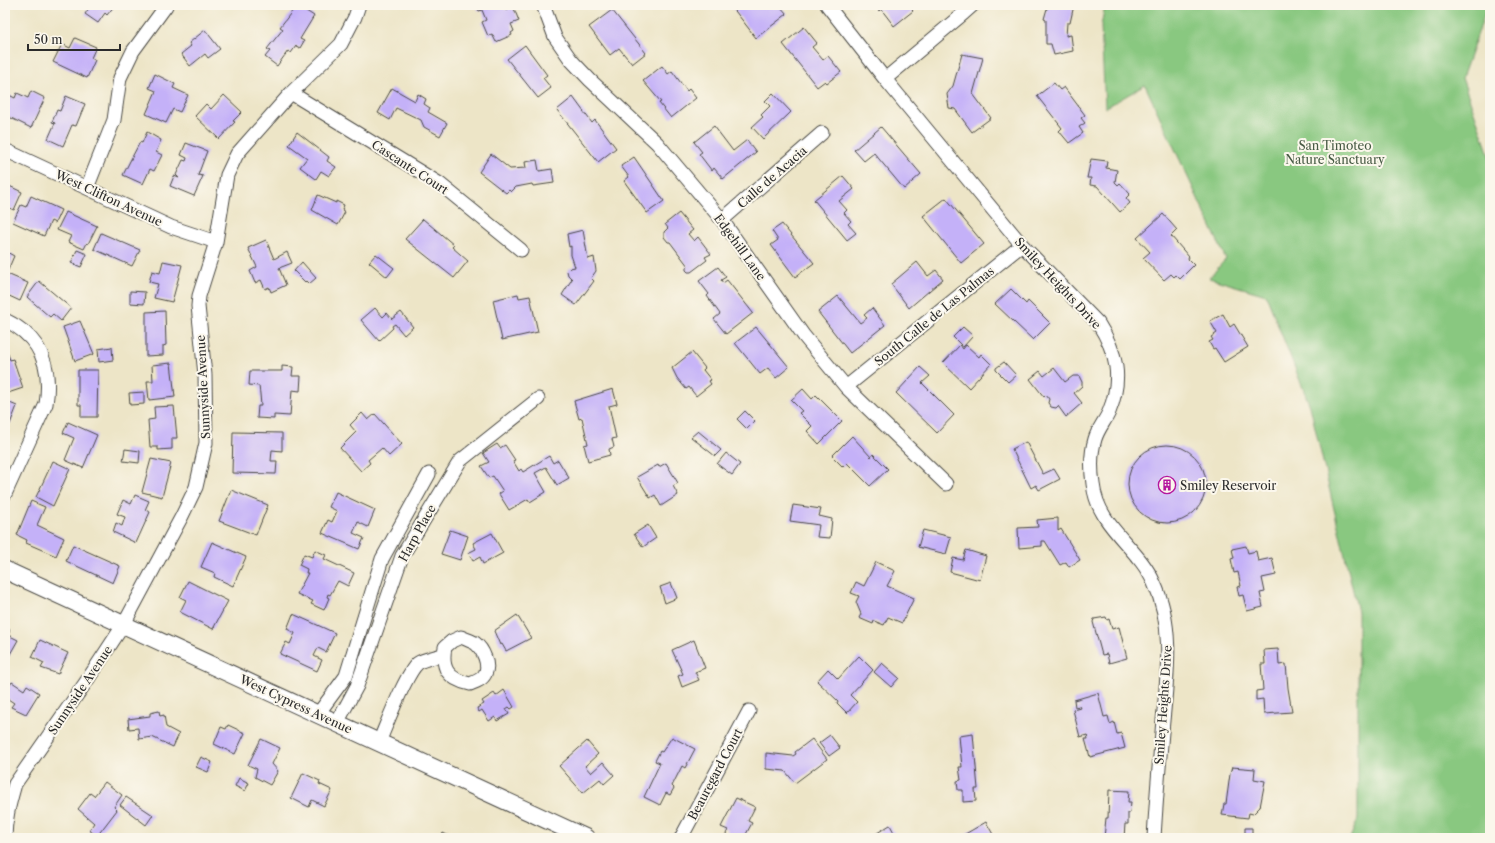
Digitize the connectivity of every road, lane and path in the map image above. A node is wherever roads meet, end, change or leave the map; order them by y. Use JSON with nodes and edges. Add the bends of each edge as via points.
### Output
{"nodes":[{"id":1,"x":359,"y":5,"type":"edge"},
{"id":2,"x":543,"y":5,"type":"edge"},
{"id":3,"x":827,"y":5,"type":"edge"},
{"id":4,"x":973,"y":5,"type":"edge"},
{"id":5,"x":166,"y":6,"type":"dead end"},
{"id":6,"x":885,"y":79,"type":"junction"},
{"id":7,"x":291,"y":93,"type":"junction"},
{"id":8,"x":822,"y":134,"type":"dead end"},
{"id":9,"x":5,"y":150,"type":"edge"},
{"id":10,"x":87,"y":188,"type":"junction"},
{"id":11,"x":722,"y":220,"type":"junction"},
{"id":12,"x":216,"y":242,"type":"junction"},
{"id":13,"x":1022,"y":245,"type":"junction"},
{"id":14,"x":521,"y":250,"type":"dead end"},
{"id":15,"x":5,"y":320,"type":"edge"},
{"id":16,"x":846,"y":387,"type":"junction"},
{"id":17,"x":538,"y":399,"type":"dead end"},
{"id":18,"x":429,"y":474,"type":"dead end"},
{"id":19,"x":946,"y":484,"type":"dead end"},
{"id":20,"x":5,"y":494,"type":"edge"},
{"id":21,"x":5,"y":570,"type":"edge"},
{"id":22,"x":124,"y":624,"type":"junction"},
{"id":23,"x":444,"y":654,"type":"dead end"},
{"id":24,"x":748,"y":711,"type":"dead end"},
{"id":25,"x":318,"y":714,"type":"junction"},
{"id":26,"x":337,"y":723,"type":"junction"},
{"id":27,"x":379,"y":742,"type":"junction"},
{"id":28,"x":5,"y":838,"type":"edge"},
{"id":29,"x":586,"y":838,"type":"edge"},
{"id":30,"x":681,"y":838,"type":"edge"},
{"id":31,"x":1154,"y":838,"type":"edge"}],
"edges":[{"from":1,"to":7,"type":"street","name":"Sunnyside Avenue","via":[[340,44]]},
{"from":2,"to":11,"type":"street","name":"Edgehill Lane","via":[[555,37],[571,60],[657,143]]},
{"from":3,"to":6,"type":"street","name":"Smiley Heights Drive"},
{"from":4,"to":6,"type":"street"},
{"from":5,"to":10,"type":"street","via":[[133,51],[120,78],[114,120]]},
{"from":6,"to":13,"type":"street","name":"Smiley Heights Drive"},
{"from":7,"to":12,"type":"street","name":"Sunnyside Avenue","via":[[237,154],[227,175]]},
{"from":7,"to":14,"type":"street","name":"Cascante Court","via":[[440,184]]},
{"from":8,"to":11,"type":"street","name":"Calle de Acacia"},
{"from":9,"to":10,"type":"street","name":"West Clifton Avenue"},
{"from":10,"to":12,"type":"street","name":"West Clifton Avenue","via":[[171,227]]},
{"from":11,"to":16,"type":"street","name":"Edgehill Lane","via":[[804,336]]},
{"from":12,"to":22,"type":"street","name":"Sunnyside Avenue","via":[[198,306],[205,375],[205,451],[196,487]]},
{"from":13,"to":16,"type":"street","name":"South Calle de Las Palmas"},
{"from":13,"to":31,"type":"street","name":"Smiley Heights Drive","via":[[1098,323],[1108,338],[1114,354],[1117,370],[1116,389],[1109,411],[1095,438],[1092,459],[1093,482],[1100,508],[1114,531],[1145,567],[1164,608],[1167,671]]},
{"from":15,"to":20,"type":"street","via":[[22,330],[34,342],[48,372],[46,404]]},
{"from":16,"to":19,"type":"street","name":"Edgehill Lane"},
{"from":17,"to":26,"type":"street","name":"Harp Place","via":[[460,461],[402,556],[358,686]]},
{"from":18,"to":25,"type":"street","name":"Harp Place","via":[[382,559],[346,676]]},
{"from":21,"to":22,"type":"main road","name":"West Cypress Avenue"},
{"from":22,"to":25,"type":"main road","name":"West Cypress Avenue"},
{"from":22,"to":28,"type":"street","name":"Sunnyside Avenue","via":[[15,784],[5,823]]},
{"from":23,"to":27,"type":"street","via":[[418,663],[411,672]]},
{"from":24,"to":30,"type":"street","name":"Beauregard Court"},
{"from":25,"to":26,"type":"main road","name":"West Cypress Avenue"},
{"from":26,"to":27,"type":"main road","name":"West Cypress Avenue"},
{"from":27,"to":29,"type":"main road","name":"West Cypress Avenue"}]}
